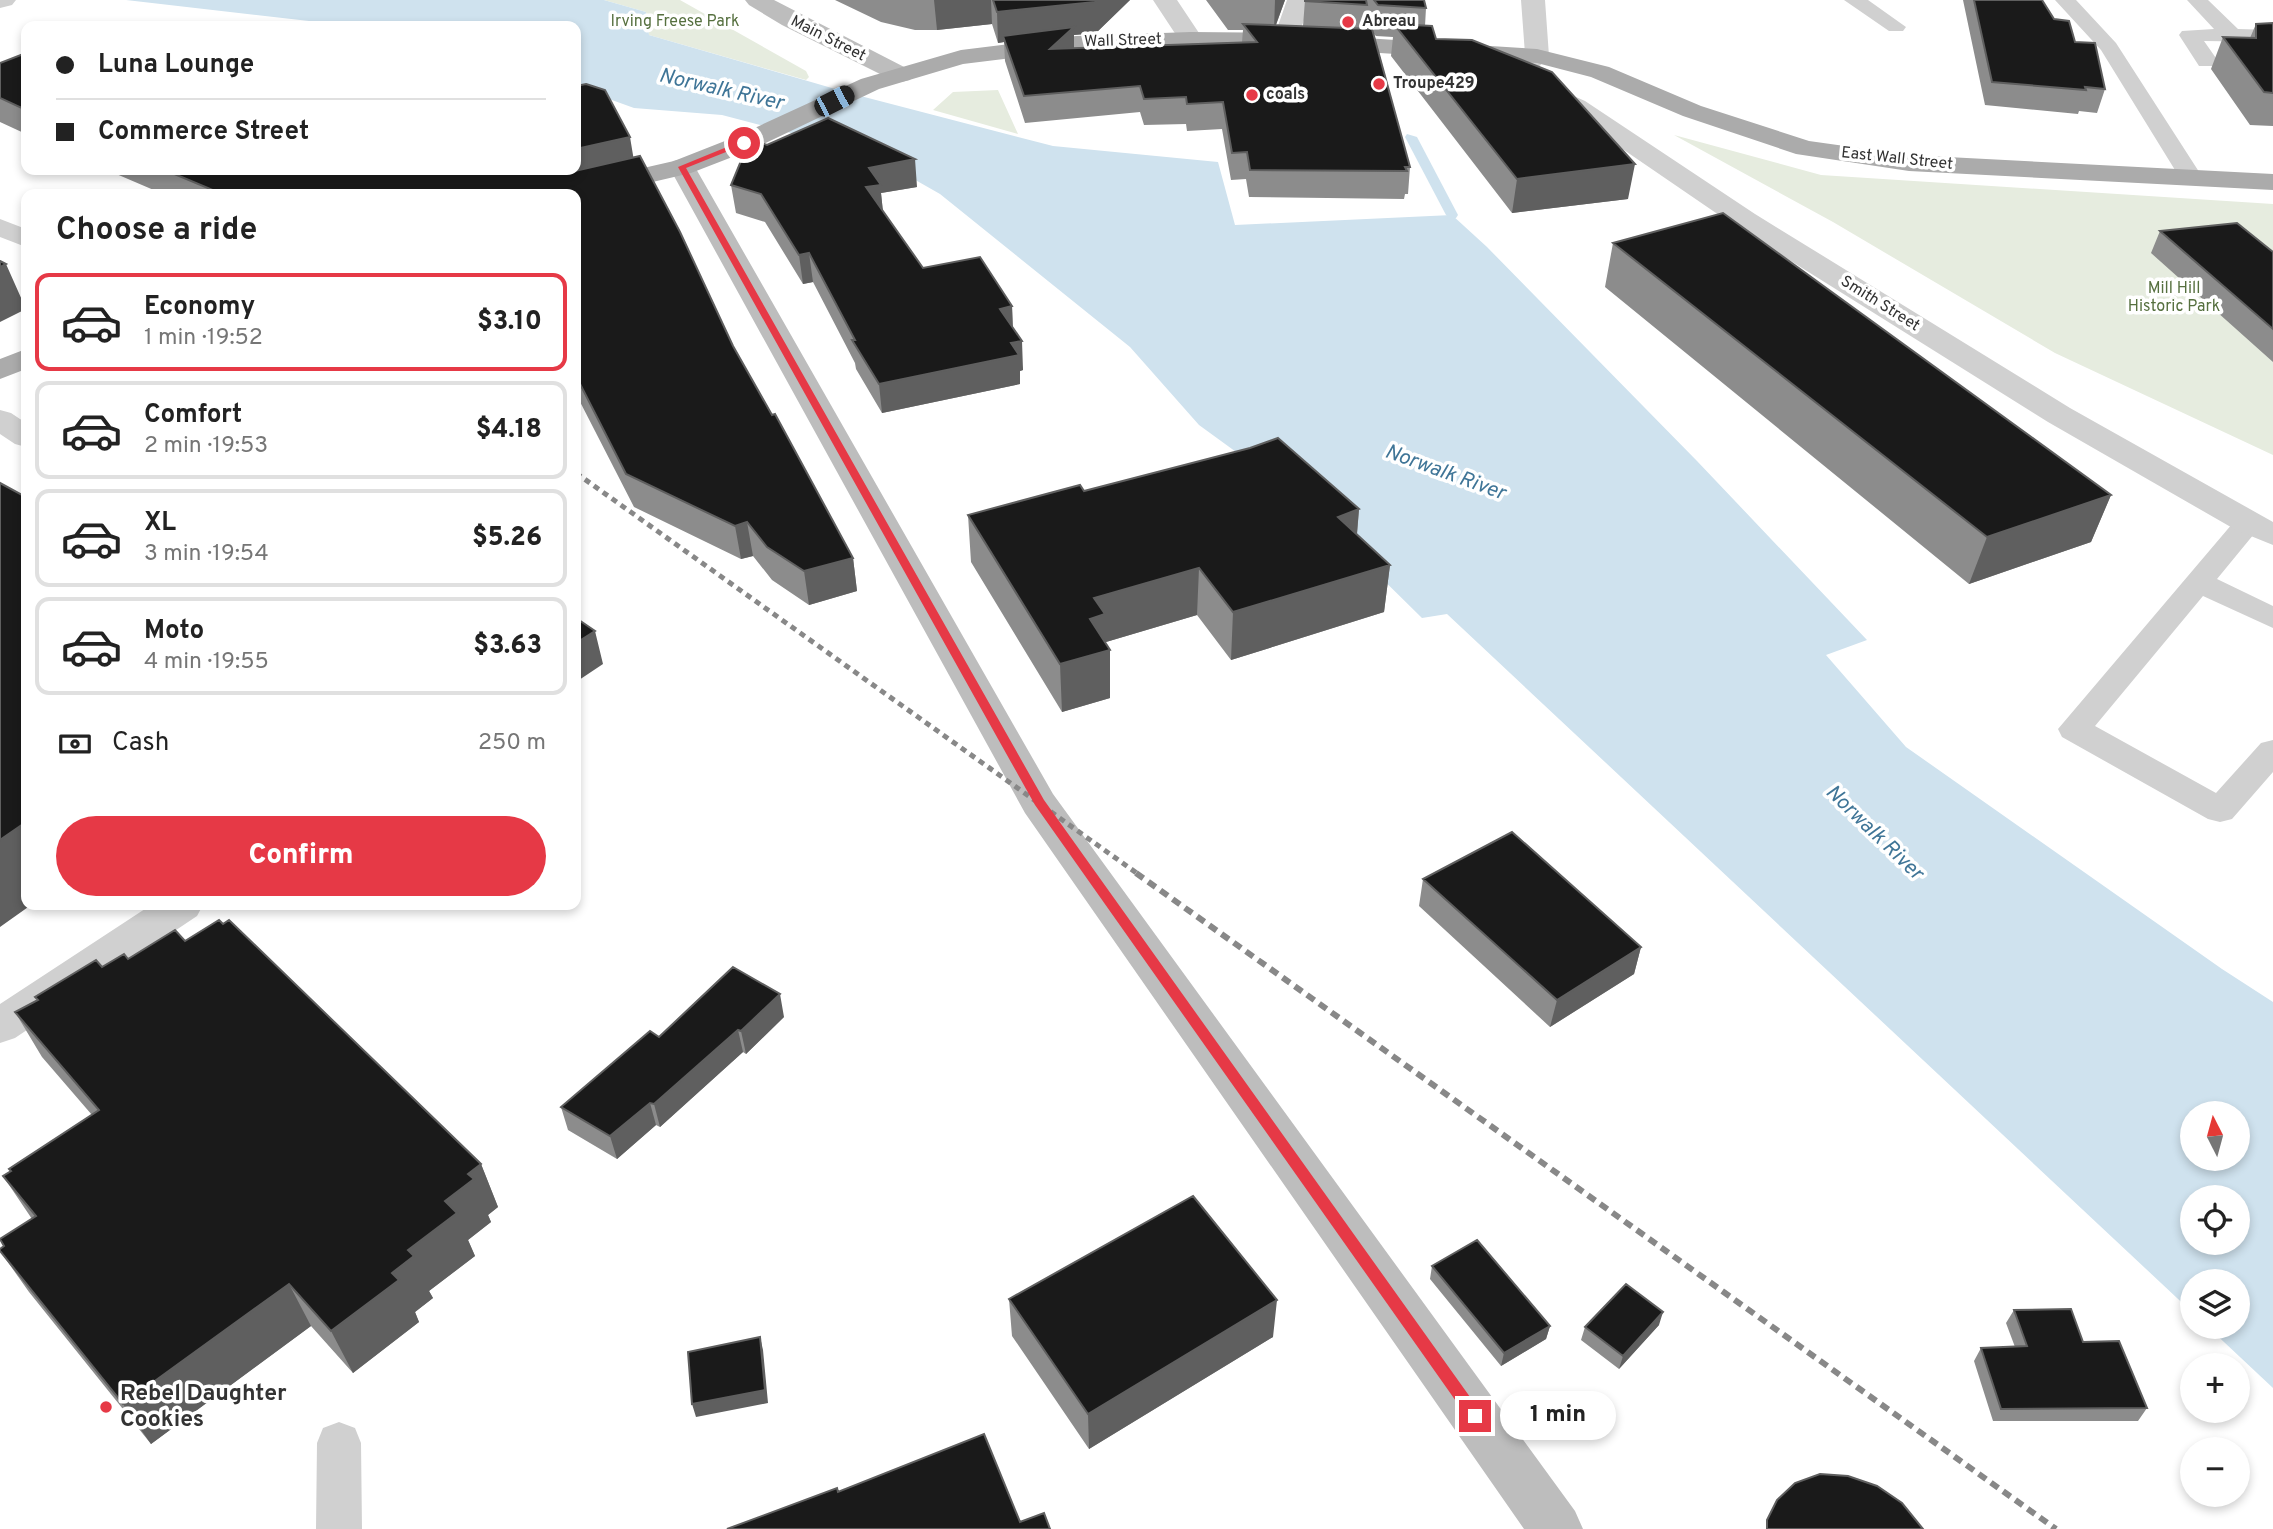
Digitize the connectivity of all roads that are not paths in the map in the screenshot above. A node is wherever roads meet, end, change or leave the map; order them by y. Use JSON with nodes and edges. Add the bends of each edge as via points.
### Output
{"nodes":[{"id":1,"x":757,"y":0,"type":"edge"},
{"id":2,"x":1165,"y":0,"type":"edge"},
{"id":3,"x":1298,"y":0,"type":"edge"},
{"id":4,"x":1534,"y":0,"type":"edge"},
{"id":5,"x":1854,"y":0,"type":"edge"},
{"id":6,"x":2065,"y":0,"type":"edge"},
{"id":7,"x":2197,"y":0,"type":"edge"},
{"id":8,"x":1896,"y":27,"type":"dead end"},
{"id":9,"x":2233,"y":36,"type":"junction"},
{"id":10,"x":2273,"y":36,"type":"edge"},
{"id":11,"x":1191,"y":38,"type":"junction"},
{"id":12,"x":1285,"y":40,"type":"junction"},
{"id":13,"x":1537,"y":56,"type":"junction"},
{"id":14,"x":2207,"y":61,"type":"dead end"},
{"id":15,"x":901,"y":75,"type":"junction"},
{"id":16,"x":682,"y":167,"type":"junction"},
{"id":17,"x":2191,"y":178,"type":"junction"},
{"id":18,"x":2273,"y":182,"type":"edge"},
{"id":19,"x":581,"y":191,"type":"edge"},
{"id":20,"x":0,"y":227,"type":"edge"},
{"id":21,"x":21,"y":237,"type":"edge"},
{"id":22,"x":21,"y":360,"type":"edge"},
{"id":23,"x":0,"y":370,"type":"edge"},
{"id":24,"x":0,"y":420,"type":"edge"},
{"id":25,"x":21,"y":434,"type":"edge"},
{"id":26,"x":2261,"y":529,"type":"edge"},
{"id":27,"x":2199,"y":582,"type":"junction"},
{"id":28,"x":2273,"y":618,"type":"edge"},
{"id":29,"x":2273,"y":751,"type":"edge"},
{"id":30,"x":174,"y":910,"type":"edge"},
{"id":31,"x":0,"y":1026,"type":"edge"},
{"id":32,"x":339,"y":1443,"type":"dead end"},
{"id":33,"x":339,"y":1529,"type":"edge"},
{"id":34,"x":1556,"y":1529,"type":"edge"}],
"edges":[{"from":1,"to":15,"type":"main road","name":"Main Street"},
{"from":2,"to":11,"type":"street"},
{"from":3,"to":12,"type":"street"},
{"from":4,"to":13,"type":"street"},
{"from":5,"to":8,"type":"lane"},
{"from":6,"to":17,"type":"lane","via":[[2109,47]]},
{"from":7,"to":9,"type":"lane"},
{"from":9,"to":10,"type":"lane"},
{"from":9,"to":14,"type":"lane","via":[[2189,35]]},
{"from":11,"to":12,"type":"main road","name":"Wall Street"},
{"from":11,"to":15,"type":"main road","name":"Wall Street","via":[[1076,43],[961,57]]},
{"from":12,"to":13,"type":"main road","name":"Wall Street"},
{"from":13,"to":17,"type":"main road","name":"East Wall Street","via":[[1600,72],[1692,111],[1805,148],[1909,163]]},
{"from":13,"to":26,"type":"street","name":"Smith Street","via":[[1518,74],[1531,86],[1576,106],[1745,220],[2059,415]]},
{"from":15,"to":16,"type":"main road","name":"Wall Street","via":[[870,84]]},
{"from":16,"to":19,"type":"main road","name":"Wall Street"},
{"from":16,"to":34,"type":"main road","via":[[1039,803]]},
{"from":17,"to":18,"type":"main road","name":"East Wall Street"},
{"from":20,"to":21,"type":"street"},
{"from":22,"to":23,"type":"main road"},
{"from":24,"to":25,"type":"street"},
{"from":26,"to":27,"type":"lane"},
{"from":27,"to":28,"type":"lane"},
{"from":27,"to":29,"type":"lane","via":[[2074,729],[2220,810]]},
{"from":30,"to":31,"type":"street"},
{"from":32,"to":33,"type":"lane"}]}
